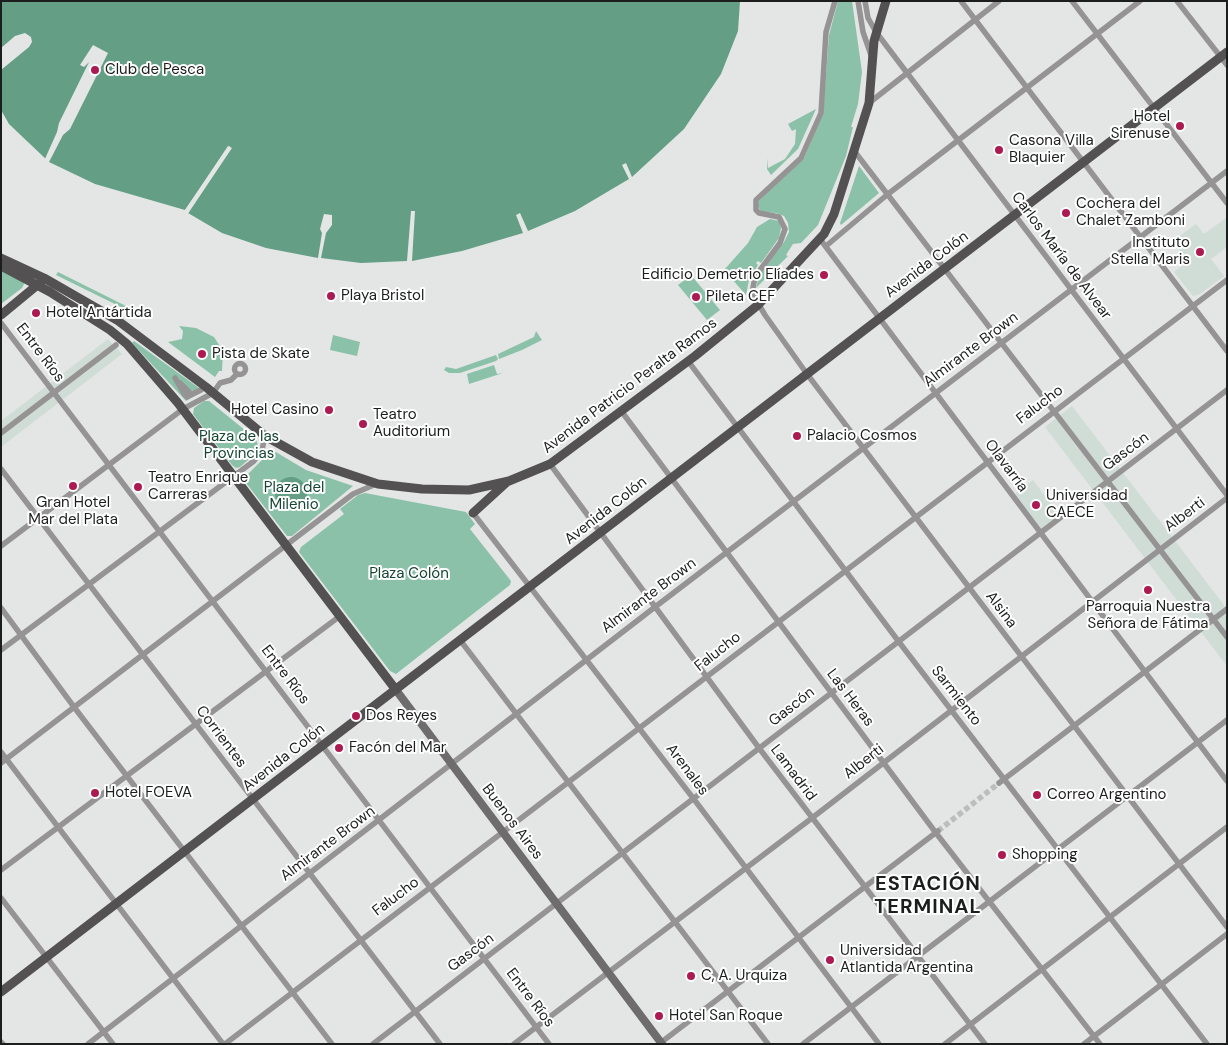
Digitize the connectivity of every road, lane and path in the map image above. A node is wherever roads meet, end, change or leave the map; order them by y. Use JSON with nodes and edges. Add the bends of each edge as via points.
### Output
{"nodes":[{"id":1,"x":835,"y":1,"type":"edge"},
{"id":2,"x":858,"y":1,"type":"edge"},
{"id":3,"x":865,"y":1,"type":"edge"},
{"id":4,"x":886,"y":1,"type":"edge"},
{"id":5,"x":961,"y":1,"type":"edge"},
{"id":6,"x":999,"y":1,"type":"edge"},
{"id":7,"x":1072,"y":1,"type":"edge"},
{"id":8,"x":1140,"y":1,"type":"edge"},
{"id":9,"x":1178,"y":1,"type":"edge"},
{"id":10,"x":975,"y":20,"type":"junction"},
{"id":11,"x":876,"y":32,"type":"junction"},
{"id":12,"x":1096,"y":34,"type":"junction"},
{"id":13,"x":1224,"y":54,"type":"edge"},
{"id":14,"x":872,"y":60,"type":"junction"},
{"id":15,"x":1227,"y":65,"type":"edge"},
{"id":16,"x":907,"y":73,"type":"junction"},
{"id":17,"x":1026,"y":88,"type":"junction"},
{"id":18,"x":869,"y":103,"type":"junction"},
{"id":19,"x":1152,"y":109,"type":"junction"},
{"id":20,"x":958,"y":140,"type":"junction"},
{"id":21,"x":856,"y":152,"type":"junction"},
{"id":22,"x":1083,"y":162,"type":"junction"},
{"id":23,"x":1227,"y":171,"type":"edge"},
{"id":24,"x":1211,"y":183,"type":"junction"},
{"id":25,"x":888,"y":194,"type":"junction"},
{"id":26,"x":1227,"y":203,"type":"edge"},
{"id":27,"x":1014,"y":215,"type":"junction"},
{"id":28,"x":1140,"y":238,"type":"junction"},
{"id":29,"x":823,"y":242,"type":"junction"},
{"id":30,"x":1,"y":258,"type":"edge"},
{"id":31,"x":1,"y":266,"type":"edge"},
{"id":32,"x":945,"y":268,"type":"junction"},
{"id":33,"x":1227,"y":280,"type":"edge"},
{"id":34,"x":41,"y":282,"type":"junction"},
{"id":35,"x":1071,"y":290,"type":"junction"},
{"id":36,"x":758,"y":305,"type":"junction"},
{"id":37,"x":1192,"y":305,"type":"junction"},
{"id":38,"x":1,"y":315,"type":"edge"},
{"id":39,"x":880,"y":318,"type":"junction"},
{"id":40,"x":1,"y":323,"type":"edge"},
{"id":41,"x":119,"y":342,"type":"junction"},
{"id":42,"x":1001,"y":343,"type":"junction"},
{"id":43,"x":1227,"y":351,"type":"edge"},
{"id":44,"x":1122,"y":358,"type":"junction"},
{"id":45,"x":688,"y":361,"type":"junction"},
{"id":46,"x":238,"y":374,"type":"dead end"},
{"id":47,"x":807,"y":374,"type":"junction"},
{"id":48,"x":201,"y":390,"type":"dead end"},
{"id":49,"x":1227,"y":390,"type":"edge"},
{"id":50,"x":54,"y":392,"type":"junction"},
{"id":51,"x":935,"y":392,"type":"junction"},
{"id":52,"x":213,"y":393,"type":"junction"},
{"id":53,"x":187,"y":397,"type":"dead end"},
{"id":54,"x":182,"y":409,"type":"junction"},
{"id":55,"x":1053,"y":411,"type":"junction"},
{"id":56,"x":622,"y":412,"type":"junction"},
{"id":57,"x":738,"y":427,"type":"junction"},
{"id":58,"x":1176,"y":429,"type":"junction"},
{"id":59,"x":1,"y":433,"type":"edge"},
{"id":60,"x":265,"y":436,"type":"junction"},
{"id":61,"x":863,"y":448,"type":"junction"},
{"id":62,"x":987,"y":461,"type":"junction"},
{"id":63,"x":110,"y":464,"type":"junction"},
{"id":64,"x":550,"y":464,"type":"junction"},
{"id":65,"x":1,"y":469,"type":"edge"},
{"id":66,"x":234,"y":476,"type":"junction"},
{"id":67,"x":671,"y":478,"type":"junction"},
{"id":68,"x":509,"y":481,"type":"junction"},
{"id":69,"x":1107,"y":482,"type":"junction"},
{"id":70,"x":378,"y":484,"type":"junction"},
{"id":71,"x":1227,"y":497,"type":"edge"},
{"id":72,"x":793,"y":501,"type":"junction"},
{"id":73,"x":473,"y":513,"type":"joint"},
{"id":74,"x":914,"y":517,"type":"junction"},
{"id":75,"x":38,"y":518,"type":"junction"},
{"id":76,"x":160,"y":530,"type":"junction"},
{"id":77,"x":600,"y":533,"type":"junction"},
{"id":78,"x":1040,"y":533,"type":"junction"},
{"id":79,"x":287,"y":545,"type":"junction"},
{"id":80,"x":1,"y":546,"type":"edge"},
{"id":81,"x":1160,"y":550,"type":"junction"},
{"id":82,"x":726,"y":553,"type":"junction"},
{"id":83,"x":845,"y":570,"type":"junction"},
{"id":84,"x":89,"y":584,"type":"junction"},
{"id":85,"x":531,"y":586,"type":"junction"},
{"id":86,"x":968,"y":588,"type":"junction"},
{"id":87,"x":213,"y":601,"type":"junction"},
{"id":88,"x":1092,"y":602,"type":"junction"},
{"id":89,"x":655,"y":607,"type":"junction"},
{"id":90,"x":1,"y":608,"type":"edge"},
{"id":91,"x":1227,"y":609,"type":"edge"},
{"id":92,"x":340,"y":616,"type":"junction"},
{"id":93,"x":1213,"y":619,"type":"junction"},
{"id":94,"x":776,"y":622,"type":"junction"},
{"id":95,"x":22,"y":634,"type":"junction"},
{"id":96,"x":1227,"y":637,"type":"edge"},
{"id":97,"x":460,"y":640,"type":"junction"},
{"id":98,"x":898,"y":642,"type":"junction"},
{"id":99,"x":1,"y":650,"type":"edge"},
{"id":100,"x":142,"y":655,"type":"junction"},
{"id":101,"x":1021,"y":657,"type":"junction"},
{"id":102,"x":587,"y":660,"type":"junction"},
{"id":103,"x":267,"y":672,"type":"junction"},
{"id":104,"x":1145,"y":672,"type":"junction"},
{"id":105,"x":707,"y":676,"type":"junction"},
{"id":106,"x":396,"y":690,"type":"junction"},
{"id":107,"x":831,"y":693,"type":"junction"},
{"id":108,"x":74,"y":707,"type":"junction"},
{"id":109,"x":952,"y":711,"type":"junction"},
{"id":110,"x":516,"y":714,"type":"junction"},
{"id":111,"x":1227,"y":720,"type":"edge"},
{"id":112,"x":196,"y":725,"type":"junction"},
{"id":113,"x":1074,"y":726,"type":"junction"},
{"id":114,"x":639,"y":728,"type":"junction"},
{"id":115,"x":1198,"y":742,"type":"junction"},
{"id":116,"x":323,"y":745,"type":"junction"},
{"id":117,"x":759,"y":748,"type":"junction"},
{"id":118,"x":1,"y":752,"type":"edge"},
{"id":119,"x":4,"y":761,"type":"edge"},
{"id":120,"x":884,"y":762,"type":"junction"},
{"id":121,"x":452,"y":764,"type":"junction"},
{"id":122,"x":127,"y":776,"type":"junction"},
{"id":123,"x":1002,"y":781,"type":"junction"},
{"id":124,"x":1227,"y":781,"type":"edge"},
{"id":125,"x":568,"y":782,"type":"junction"},
{"id":126,"x":1127,"y":796,"type":"junction"},
{"id":127,"x":693,"y":798,"type":"junction"},
{"id":128,"x":253,"y":799,"type":"junction"},
{"id":129,"x":812,"y":818,"type":"junction"},
{"id":130,"x":380,"y":820,"type":"junction"},
{"id":131,"x":59,"y":827,"type":"junction"},
{"id":132,"x":1227,"y":827,"type":"edge"},
{"id":133,"x":502,"y":832,"type":"junction"},
{"id":134,"x":937,"y":832,"type":"junction"},
{"id":135,"x":1058,"y":849,"type":"junction"},
{"id":136,"x":185,"y":852,"type":"junction"},
{"id":137,"x":622,"y":853,"type":"junction"},
{"id":138,"x":1179,"y":864,"type":"junction"},
{"id":139,"x":745,"y":869,"type":"junction"},
{"id":140,"x":1,"y":870,"type":"edge"},
{"id":141,"x":310,"y":874,"type":"junction"},
{"id":142,"x":430,"y":887,"type":"junction"},
{"id":143,"x":866,"y":888,"type":"junction"},
{"id":144,"x":1,"y":898,"type":"edge"},
{"id":145,"x":989,"y":903,"type":"junction"},
{"id":146,"x":117,"y":904,"type":"junction"},
{"id":147,"x":556,"y":904,"type":"junction"},
{"id":148,"x":1109,"y":916,"type":"junction"},
{"id":149,"x":674,"y":923,"type":"junction"},
{"id":150,"x":242,"y":926,"type":"junction"},
{"id":151,"x":1227,"y":927,"type":"edge"},
{"id":152,"x":1227,"y":934,"type":"edge"},
{"id":153,"x":798,"y":938,"type":"junction"},
{"id":154,"x":360,"y":940,"type":"junction"},
{"id":155,"x":47,"y":958,"type":"junction"},
{"id":156,"x":919,"y":958,"type":"junction"},
{"id":157,"x":485,"y":959,"type":"junction"},
{"id":158,"x":1042,"y":969,"type":"junction"},
{"id":159,"x":608,"y":973,"type":"junction"},
{"id":160,"x":173,"y":978,"type":"junction"},
{"id":161,"x":1161,"y":985,"type":"junction"},
{"id":162,"x":728,"y":991,"type":"junction"},
{"id":163,"x":1,"y":992,"type":"edge"},
{"id":164,"x":292,"y":992,"type":"junction"},
{"id":165,"x":851,"y":1007,"type":"junction"},
{"id":166,"x":415,"y":1011,"type":"junction"},
{"id":167,"x":971,"y":1025,"type":"junction"},
{"id":168,"x":536,"y":1027,"type":"junction"},
{"id":169,"x":103,"y":1032,"type":"junction"},
{"id":170,"x":1094,"y":1036,"type":"junction"},
{"id":171,"x":661,"y":1043,"type":"edge"},
{"id":172,"x":88,"y":1044,"type":"edge"},
{"id":173,"x":113,"y":1044,"type":"edge"},
{"id":174,"x":224,"y":1044,"type":"edge"},
{"id":175,"x":332,"y":1044,"type":"edge"},
{"id":176,"x":373,"y":1044,"type":"edge"},
{"id":177,"x":440,"y":1044,"type":"edge"},
{"id":178,"x":514,"y":1044,"type":"edge"},
{"id":179,"x":549,"y":1044,"type":"edge"},
{"id":180,"x":768,"y":1044,"type":"edge"},
{"id":181,"x":803,"y":1044,"type":"edge"},
{"id":182,"x":879,"y":1044,"type":"edge"},
{"id":183,"x":946,"y":1044,"type":"edge"},
{"id":184,"x":985,"y":1044,"type":"edge"},
{"id":185,"x":1084,"y":1044,"type":"edge"},
{"id":186,"x":1100,"y":1044,"type":"edge"},
{"id":187,"x":1207,"y":1044,"type":"edge"}],
"edges":[{"from":1,"to":36,"type":"street","via":[[826,32],[821,112],[800,158],[758,197],[756,204],[761,215],[781,218],[785,229],[780,243],[753,281],[752,293]]},
{"from":2,"to":14,"type":"street"},
{"from":3,"to":11,"type":"street","name":"Carlos María de Alvear","via":[[868,18]]},
{"from":4,"to":11,"type":"main road","name":"Avenida Patricio Peralta Ramos"},
{"from":5,"to":10,"type":"street"},
{"from":6,"to":10,"type":"street"},
{"from":7,"to":12,"type":"street"},
{"from":8,"to":12,"type":"street"},
{"from":9,"to":13,"type":"street"},
{"from":10,"to":16,"type":"street"},
{"from":10,"to":17,"type":"street"},
{"from":11,"to":14,"type":"main road","name":"Avenida Patricio Peralta Ramos"},
{"from":11,"to":16,"type":"street","name":"Carlos María de Alvear"},
{"from":12,"to":17,"type":"street"},
{"from":12,"to":19,"type":"street"},
{"from":13,"to":15,"type":"street"},
{"from":13,"to":19,"type":"main road","name":"Avenida Colón"},
{"from":14,"to":18,"type":"main road","name":"Avenida Patricio Peralta Ramos"},
{"from":16,"to":18,"type":"street"},
{"from":16,"to":20,"type":"street","name":"Carlos María de Alvear"},
{"from":17,"to":20,"type":"street"},
{"from":17,"to":22,"type":"street"},
{"from":18,"to":21,"type":"main road","name":"Avenida Patricio Peralta Ramos"},
{"from":19,"to":22,"type":"main road","name":"Avenida Colón"},
{"from":19,"to":24,"type":"street"},
{"from":20,"to":25,"type":"street"},
{"from":20,"to":27,"type":"street","name":"Carlos María de Alvear"},
{"from":21,"to":25,"type":"street"},
{"from":21,"to":29,"type":"main road","name":"Avenida Patricio Peralta Ramos"},
{"from":22,"to":27,"type":"main road","name":"Avenida Colón"},
{"from":22,"to":28,"type":"street"},
{"from":23,"to":24,"type":"street","name":"Almirante Brown"},
{"from":24,"to":26,"type":"street"},
{"from":24,"to":28,"type":"street","name":"Almirante Brown"},
{"from":25,"to":29,"type":"street"},
{"from":25,"to":32,"type":"street"},
{"from":27,"to":32,"type":"main road","name":"Avenida Colón"},
{"from":27,"to":35,"type":"street","name":"Carlos María de Alvear"},
{"from":28,"to":35,"type":"street","name":"Almirante Brown"},
{"from":28,"to":37,"type":"street"},
{"from":29,"to":36,"type":"main road","name":"Avenida Patricio Peralta Ramos"},
{"from":29,"to":39,"type":"street","name":"Olavarría"},
{"from":30,"to":34,"type":"main road","name":"Avenida Patricio Peralta Ramos"},
{"from":31,"to":34,"type":"main road","name":"Avenida Patricio Peralta Ramos"},
{"from":32,"to":39,"type":"main road","name":"Avenida Colón"},
{"from":32,"to":42,"type":"street"},
{"from":33,"to":37,"type":"street","name":"Falucho"},
{"from":34,"to":38,"type":"main road"},
{"from":34,"to":41,"type":"main road","name":"Avenida Patricio Peralta Ramos"},
{"from":34,"to":52,"type":"main road","name":"Avenida Patricio Peralta Ramos","via":[[117,320]]},
{"from":35,"to":42,"type":"street","name":"Almirante Brown"},
{"from":35,"to":44,"type":"street","name":"Carlos María de Alvear"},
{"from":36,"to":45,"type":"main road","name":"Avenida Patricio Peralta Ramos"},
{"from":36,"to":47,"type":"street","name":"Alsina"},
{"from":37,"to":43,"type":"street"},
{"from":37,"to":44,"type":"street","name":"Falucho"},
{"from":39,"to":47,"type":"main road","name":"Avenida Colón"},
{"from":39,"to":51,"type":"street","name":"Olavarría"},
{"from":40,"to":50,"type":"street","name":"Entre Ríos"},
{"from":41,"to":50,"type":"street"},
{"from":41,"to":54,"type":"main road","name":"Avenida Patricio Peralta Ramos"},
{"from":42,"to":51,"type":"street","name":"Almirante Brown"},
{"from":42,"to":55,"type":"street"},
{"from":44,"to":55,"type":"street","name":"Falucho"},
{"from":44,"to":58,"type":"street","name":"Carlos María de Alvear"},
{"from":45,"to":56,"type":"main road","name":"Avenida Patricio Peralta Ramos"},
{"from":45,"to":57,"type":"street","name":"Sarmiento"},
{"from":46,"to":52,"type":"street","via":[[231,380],[218,382]]},
{"from":47,"to":57,"type":"main road","name":"Avenida Colón"},
{"from":47,"to":61,"type":"street","name":"Alsina"},
{"from":48,"to":53,"type":"street"},
{"from":49,"to":58,"type":"street","name":"Gascón"},
{"from":50,"to":59,"type":"street"},
{"from":50,"to":63,"type":"street","name":"Entre Ríos"},
{"from":51,"to":61,"type":"street","name":"Almirante Brown"},
{"from":51,"to":62,"type":"street","name":"Olavarría"},
{"from":52,"to":54,"type":"street"},
{"from":52,"to":60,"type":"main road","name":"Avenida Patricio Peralta Ramos"},
{"from":54,"to":63,"type":"street"},
{"from":54,"to":66,"type":"main road","name":"Avenida Patricio Peralta Ramos"},
{"from":55,"to":62,"type":"street","name":"Falucho"},
{"from":55,"to":69,"type":"street"},
{"from":56,"to":64,"type":"main road","name":"Avenida Patricio Peralta Ramos"},
{"from":56,"to":67,"type":"street","name":"Las Heras"},
{"from":57,"to":67,"type":"main road","name":"Avenida Colón"},
{"from":57,"to":72,"type":"street","name":"Sarmiento"},
{"from":58,"to":69,"type":"street","name":"Gascón"},
{"from":58,"to":71,"type":"street","name":"Carlos María de Alvear"},
{"from":60,"to":66,"type":"street","via":[[256,459]]},
{"from":60,"to":70,"type":"main road","name":"Avenida Patricio Peralta Ramos","via":[[312,462]]},
{"from":61,"to":72,"type":"street","name":"Almirante Brown"},
{"from":61,"to":74,"type":"street","name":"Alsina"},
{"from":62,"to":74,"type":"street","name":"Falucho"},
{"from":62,"to":78,"type":"street","name":"Olavarría"},
{"from":63,"to":75,"type":"street"},
{"from":63,"to":76,"type":"street","name":"Entre Ríos"},
{"from":64,"to":68,"type":"main road","name":"Avenida Patricio Peralta Ramos"},
{"from":64,"to":77,"type":"street","name":"Lamadrid"},
{"from":65,"to":75,"type":"street","name":"Corrientes"},
{"from":66,"to":76,"type":"street"},
{"from":66,"to":79,"type":"main road","name":"Buenos Aires"},
{"from":67,"to":77,"type":"main road","name":"Avenida Colón"},
{"from":67,"to":82,"type":"street","name":"Las Heras"},
{"from":68,"to":70,"type":"main road","name":"Avenida Patricio Peralta Ramos","via":[[457,490]]},
{"from":68,"to":73,"type":"main road"},
{"from":69,"to":78,"type":"street","name":"Gascón"},
{"from":69,"to":81,"type":"street"},
{"from":70,"to":79,"type":"street","via":[[353,494]]},
{"from":71,"to":81,"type":"street","name":"Alberti"},
{"from":72,"to":82,"type":"street","name":"Almirante Brown"},
{"from":72,"to":83,"type":"street","name":"Sarmiento"},
{"from":73,"to":85,"type":"street","name":"Arenales"},
{"from":74,"to":83,"type":"street","name":"Falucho"},
{"from":74,"to":86,"type":"street","name":"Alsina"},
{"from":75,"to":80,"type":"street"},
{"from":75,"to":84,"type":"street","name":"Corrientes"},
{"from":76,"to":84,"type":"street"},
{"from":76,"to":87,"type":"street","name":"Entre Ríos"},
{"from":77,"to":85,"type":"main road","name":"Avenida Colón"},
{"from":77,"to":89,"type":"street","name":"Lamadrid"},
{"from":78,"to":86,"type":"street","name":"Gascón"},
{"from":78,"to":88,"type":"street","name":"Olavarría"},
{"from":79,"to":87,"type":"street"},
{"from":79,"to":92,"type":"main road","name":"Buenos Aires"},
{"from":81,"to":88,"type":"street","name":"Alberti"},
{"from":81,"to":93,"type":"street"},
{"from":82,"to":89,"type":"street","name":"Almirante Brown"},
{"from":82,"to":94,"type":"street","name":"Las Heras"},
{"from":83,"to":94,"type":"street","name":"Falucho"},
{"from":83,"to":98,"type":"street","name":"Sarmiento"},
{"from":84,"to":95,"type":"street"},
{"from":84,"to":100,"type":"street","name":"Corrientes"},
{"from":85,"to":97,"type":"main road","name":"Avenida Colón"},
{"from":85,"to":102,"type":"street","name":"Arenales"},
{"from":86,"to":98,"type":"street","name":"Gascón"},
{"from":86,"to":101,"type":"street","name":"Alsina"},
{"from":87,"to":100,"type":"street"},
{"from":87,"to":103,"type":"street","name":"Entre Ríos"},
{"from":88,"to":101,"type":"street","name":"Alberti"},
{"from":88,"to":104,"type":"street","name":"Olavarría"},
{"from":89,"to":102,"type":"street","name":"Almirante Brown"},
{"from":89,"to":105,"type":"street","name":"Lamadrid"},
{"from":90,"to":95,"type":"street"},
{"from":91,"to":93,"type":"street"},
{"from":92,"to":103,"type":"street"},
{"from":92,"to":106,"type":"main road","name":"Buenos Aires"},
{"from":93,"to":96,"type":"street"},
{"from":93,"to":104,"type":"street"},
{"from":94,"to":105,"type":"street","name":"Falucho"},
{"from":94,"to":107,"type":"street","name":"Las Heras"},
{"from":95,"to":99,"type":"street"},
{"from":95,"to":108,"type":"street"},
{"from":97,"to":106,"type":"main road","name":"Avenida Colón"},
{"from":97,"to":110,"type":"street"},
{"from":98,"to":107,"type":"street","name":"Gascón"},
{"from":98,"to":109,"type":"street","name":"Sarmiento"},
{"from":100,"to":108,"type":"street"},
{"from":100,"to":112,"type":"street","name":"Corrientes"},
{"from":101,"to":109,"type":"street","name":"Alberti"},
{"from":101,"to":113,"type":"street","name":"Alsina"},
{"from":102,"to":110,"type":"street","name":"Almirante Brown"},
{"from":102,"to":114,"type":"street","name":"Arenales"},
{"from":103,"to":112,"type":"street"},
{"from":103,"to":116,"type":"street","name":"Entre Ríos"},
{"from":104,"to":113,"type":"street"},
{"from":104,"to":115,"type":"street","name":"Olavarría"},
{"from":105,"to":114,"type":"street","name":"Falucho"},
{"from":105,"to":117,"type":"street","name":"Lamadrid"},
{"from":106,"to":116,"type":"main road","name":"Avenida Colón"},
{"from":106,"to":121,"type":"street","name":"Buenos Aires"},
{"from":107,"to":117,"type":"street","name":"Gascón"},
{"from":107,"to":120,"type":"street","name":"Las Heras"},
{"from":108,"to":119,"type":"street"},
{"from":108,"to":122,"type":"street"},
{"from":109,"to":120,"type":"street","name":"Alberti"},
{"from":109,"to":123,"type":"street","name":"Sarmiento"},
{"from":110,"to":121,"type":"street","name":"Almirante Brown"},
{"from":110,"to":125,"type":"street"},
{"from":111,"to":115,"type":"street"},
{"from":112,"to":122,"type":"street"},
{"from":112,"to":128,"type":"street","name":"Corrientes"},
{"from":113,"to":123,"type":"street"},
{"from":113,"to":126,"type":"street","name":"Alsina"},
{"from":114,"to":125,"type":"street","name":"Falucho"},
{"from":114,"to":127,"type":"street","name":"Arenales"},
{"from":115,"to":124,"type":"street","name":"Olavarría"},
{"from":115,"to":126,"type":"street"},
{"from":116,"to":128,"type":"main road","name":"Avenida Colón"},
{"from":116,"to":130,"type":"street","name":"Entre Ríos"},
{"from":117,"to":127,"type":"street","name":"Gascón"},
{"from":117,"to":129,"type":"street","name":"Lamadrid"},
{"from":118,"to":119,"type":"street"},
{"from":119,"to":131,"type":"street"},
{"from":120,"to":129,"type":"street","name":"Alberti"},
{"from":120,"to":134,"type":"street","name":"Las Heras"},
{"from":121,"to":130,"type":"street","name":"Almirante Brown"},
{"from":121,"to":133,"type":"street","name":"Buenos Aires"},
{"from":122,"to":131,"type":"street"},
{"from":122,"to":136,"type":"street"},
{"from":123,"to":135,"type":"street","name":"Sarmiento"},
{"from":125,"to":133,"type":"street","name":"Falucho"},
{"from":125,"to":137,"type":"street"},
{"from":126,"to":135,"type":"street"},
{"from":126,"to":138,"type":"street","name":"Alsina"},
{"from":127,"to":137,"type":"street","name":"Gascón"},
{"from":127,"to":139,"type":"street","name":"Arenales"},
{"from":128,"to":136,"type":"main road","name":"Avenida Colón"},
{"from":128,"to":141,"type":"street","name":"Corrientes"},
{"from":129,"to":139,"type":"street","name":"Alberti"},
{"from":129,"to":143,"type":"street","name":"Lamadrid"},
{"from":130,"to":141,"type":"street","name":"Almirante Brown"},
{"from":130,"to":142,"type":"street","name":"Entre Ríos"},
{"from":131,"to":140,"type":"street"},
{"from":131,"to":146,"type":"street"},
{"from":132,"to":138,"type":"street"},
{"from":133,"to":142,"type":"street","name":"Falucho"},
{"from":133,"to":147,"type":"street","name":"Buenos Aires"},
{"from":134,"to":143,"type":"street"},
{"from":134,"to":145,"type":"street","name":"Las Heras"},
{"from":135,"to":145,"type":"street"},
{"from":135,"to":148,"type":"street","name":"Sarmiento"},
{"from":136,"to":146,"type":"main road","name":"Avenida Colón"},
{"from":136,"to":150,"type":"street"},
{"from":137,"to":147,"type":"street","name":"Gascón"},
{"from":137,"to":149,"type":"street"},
{"from":138,"to":148,"type":"street"},
{"from":138,"to":151,"type":"street","name":"Alsina"},
{"from":139,"to":149,"type":"street","name":"Alberti"},
{"from":139,"to":153,"type":"street","name":"Arenales"},
{"from":141,"to":150,"type":"street","name":"Almirante Brown"},
{"from":141,"to":154,"type":"street","name":"Corrientes"},
{"from":142,"to":154,"type":"street","name":"Falucho"},
{"from":142,"to":157,"type":"street","name":"Entre Ríos"},
{"from":143,"to":153,"type":"street"},
{"from":143,"to":156,"type":"street","name":"Lamadrid"},
{"from":144,"to":155,"type":"street"},
{"from":145,"to":156,"type":"street"},
{"from":145,"to":158,"type":"street","name":"Las Heras"},
{"from":146,"to":155,"type":"main road","name":"Avenida Colón"},
{"from":146,"to":160,"type":"street"},
{"from":147,"to":157,"type":"street","name":"Gascón"},
{"from":147,"to":159,"type":"street","name":"Buenos Aires"},
{"from":148,"to":158,"type":"street"},
{"from":148,"to":161,"type":"street","name":"Sarmiento"},
{"from":149,"to":159,"type":"street","name":"Alberti"},
{"from":149,"to":162,"type":"street"},
{"from":150,"to":160,"type":"street","name":"Almirante Brown"},
{"from":150,"to":164,"type":"street"},
{"from":152,"to":161,"type":"street"},
{"from":153,"to":162,"type":"street"},
{"from":153,"to":165,"type":"street","name":"Arenales"},
{"from":154,"to":164,"type":"street","name":"Falucho"},
{"from":154,"to":166,"type":"street","name":"Corrientes"},
{"from":155,"to":163,"type":"main road","name":"Avenida Colón"},
{"from":155,"to":169,"type":"street"},
{"from":156,"to":165,"type":"street"},
{"from":156,"to":167,"type":"street","name":"Lamadrid"},
{"from":157,"to":166,"type":"street","name":"Gascón"},
{"from":157,"to":168,"type":"street","name":"Entre Ríos"},
{"from":158,"to":167,"type":"street"},
{"from":158,"to":170,"type":"street","name":"Las Heras"},
{"from":159,"to":168,"type":"street","name":"Alberti"},
{"from":159,"to":171,"type":"street","name":"Buenos Aires"},
{"from":160,"to":169,"type":"street","name":"Almirante Brown"},
{"from":160,"to":174,"type":"street"},
{"from":161,"to":170,"type":"street"},
{"from":161,"to":187,"type":"street","name":"Sarmiento"},
{"from":162,"to":171,"type":"street"},
{"from":162,"to":180,"type":"street"},
{"from":164,"to":174,"type":"street","name":"Falucho"},
{"from":164,"to":175,"type":"street"},
{"from":165,"to":181,"type":"street"},
{"from":165,"to":182,"type":"street","name":"Arenales"},
{"from":166,"to":176,"type":"street","name":"Gascón"},
{"from":166,"to":177,"type":"street","name":"Corrientes"},
{"from":167,"to":183,"type":"street"},
{"from":167,"to":184,"type":"street","name":"Lamadrid"},
{"from":168,"to":178,"type":"street","name":"Alberti"},
{"from":168,"to":179,"type":"street","name":"Entre Ríos"},
{"from":169,"to":172,"type":"street","name":"Almirante Brown"},
{"from":169,"to":173,"type":"street"},
{"from":170,"to":185,"type":"street"},
{"from":170,"to":186,"type":"street","name":"Las Heras"}]}
